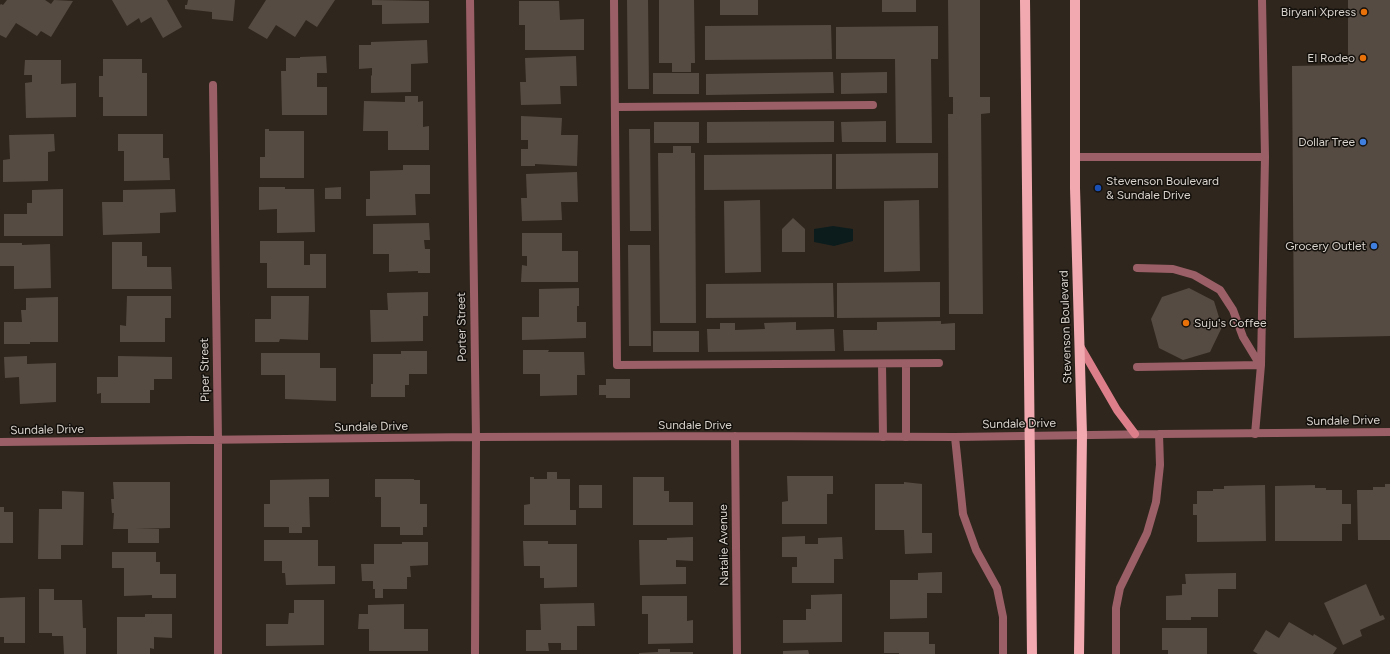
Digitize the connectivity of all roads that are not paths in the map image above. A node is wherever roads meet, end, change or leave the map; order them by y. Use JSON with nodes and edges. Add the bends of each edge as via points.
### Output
{"nodes":[{"id":1,"x":470,"y":0,"type":"edge"},
{"id":2,"x":614,"y":0,"type":"edge"},
{"id":3,"x":1025,"y":0,"type":"edge"},
{"id":4,"x":1075,"y":0,"type":"edge"},
{"id":5,"x":1262,"y":0,"type":"edge"},
{"id":6,"x":214,"y":85,"type":"dead end"},
{"id":7,"x":873,"y":105,"type":"dead end"},
{"id":8,"x":615,"y":107,"type":"junction"},
{"id":9,"x":1265,"y":156,"type":"junction"},
{"id":10,"x":1075,"y":157,"type":"junction"},
{"id":11,"x":1137,"y":268,"type":"dead end"},
{"id":12,"x":1080,"y":346,"type":"junction"},
{"id":13,"x":939,"y":363,"type":"dead end"},
{"id":14,"x":882,"y":364,"type":"junction"},
{"id":15,"x":906,"y":364,"type":"junction"},
{"id":16,"x":1261,"y":365,"type":"junction"},
{"id":17,"x":1137,"y":367,"type":"dead end"},
{"id":18,"x":1390,"y":432,"type":"edge"},
{"id":19,"x":1135,"y":434,"type":"junction"},
{"id":20,"x":1158,"y":434,"type":"junction"},
{"id":21,"x":1255,"y":434,"type":"junction"},
{"id":22,"x":1082,"y":435,"type":"junction"},
{"id":23,"x":735,"y":436,"type":"junction"},
{"id":24,"x":1030,"y":436,"type":"junction"},
{"id":25,"x":883,"y":437,"type":"junction"},
{"id":26,"x":906,"y":437,"type":"junction"},
{"id":27,"x":955,"y":437,"type":"junction"},
{"id":28,"x":476,"y":438,"type":"junction"},
{"id":29,"x":218,"y":440,"type":"junction"},
{"id":30,"x":0,"y":442,"type":"edge"},
{"id":31,"x":218,"y":654,"type":"edge"},
{"id":32,"x":475,"y":654,"type":"edge"},
{"id":33,"x":737,"y":654,"type":"edge"},
{"id":34,"x":1003,"y":654,"type":"edge"},
{"id":35,"x":1032,"y":654,"type":"edge"},
{"id":36,"x":1079,"y":654,"type":"edge"},
{"id":37,"x":1116,"y":654,"type":"edge"}],
"edges":[{"from":1,"to":28,"type":"street","name":"Porter Street"},
{"from":2,"to":8,"type":"street"},
{"from":3,"to":24,"type":"main road"},
{"from":4,"to":10,"type":"main road","name":"Stevenson Boulevard"},
{"from":5,"to":9,"type":"street"},
{"from":6,"to":29,"type":"street","name":"Piper Street"},
{"from":7,"to":8,"type":"street"},
{"from":8,"to":14,"type":"street","via":[[617,365]]},
{"from":9,"to":10,"type":"street"},
{"from":9,"to":16,"type":"street"},
{"from":10,"to":12,"type":"main road","name":"Stevenson Boulevard"},
{"from":11,"to":16,"type":"street","via":[[1173,269],[1194,275],[1220,290],[1233,310],[1243,337]]},
{"from":12,"to":19,"type":"street","via":[[1117,410]]},
{"from":12,"to":22,"type":"main road","name":"Stevenson Boulevard"},
{"from":13,"to":15,"type":"street"},
{"from":14,"to":15,"type":"street"},
{"from":14,"to":25,"type":"street"},
{"from":15,"to":26,"type":"street"},
{"from":16,"to":17,"type":"street"},
{"from":16,"to":21,"type":"street"},
{"from":18,"to":21,"type":"street","name":"Sundale Drive"},
{"from":19,"to":20,"type":"street","name":"Sundale Drive"},
{"from":19,"to":22,"type":"street","name":"Sundale Drive"},
{"from":20,"to":21,"type":"street","name":"Sundale Drive"},
{"from":20,"to":37,"type":"street","via":[[1160,464],[1156,502],[1147,533],[1120,588],[1116,608]]},
{"from":22,"to":24,"type":"street","name":"Sundale Drive"},
{"from":22,"to":36,"type":"main road","name":"Stevenson Boulevard"},
{"from":23,"to":25,"type":"street","name":"Sundale Drive"},
{"from":23,"to":28,"type":"street","name":"Sundale Drive"},
{"from":23,"to":33,"type":"street","name":"Natalie Avenue"},
{"from":24,"to":27,"type":"street","name":"Sundale Drive"},
{"from":24,"to":35,"type":"main road"},
{"from":25,"to":26,"type":"street","name":"Sundale Drive"},
{"from":26,"to":27,"type":"street","name":"Sundale Drive"},
{"from":27,"to":34,"type":"street","via":[[963,514],[976,550],[997,588],[1003,617]]},
{"from":28,"to":29,"type":"street","name":"Sundale Drive"},
{"from":28,"to":32,"type":"street","name":"Porter Street"},
{"from":29,"to":30,"type":"street","name":"Sundale Drive"},
{"from":29,"to":31,"type":"street","name":"Piper Street"}]}
